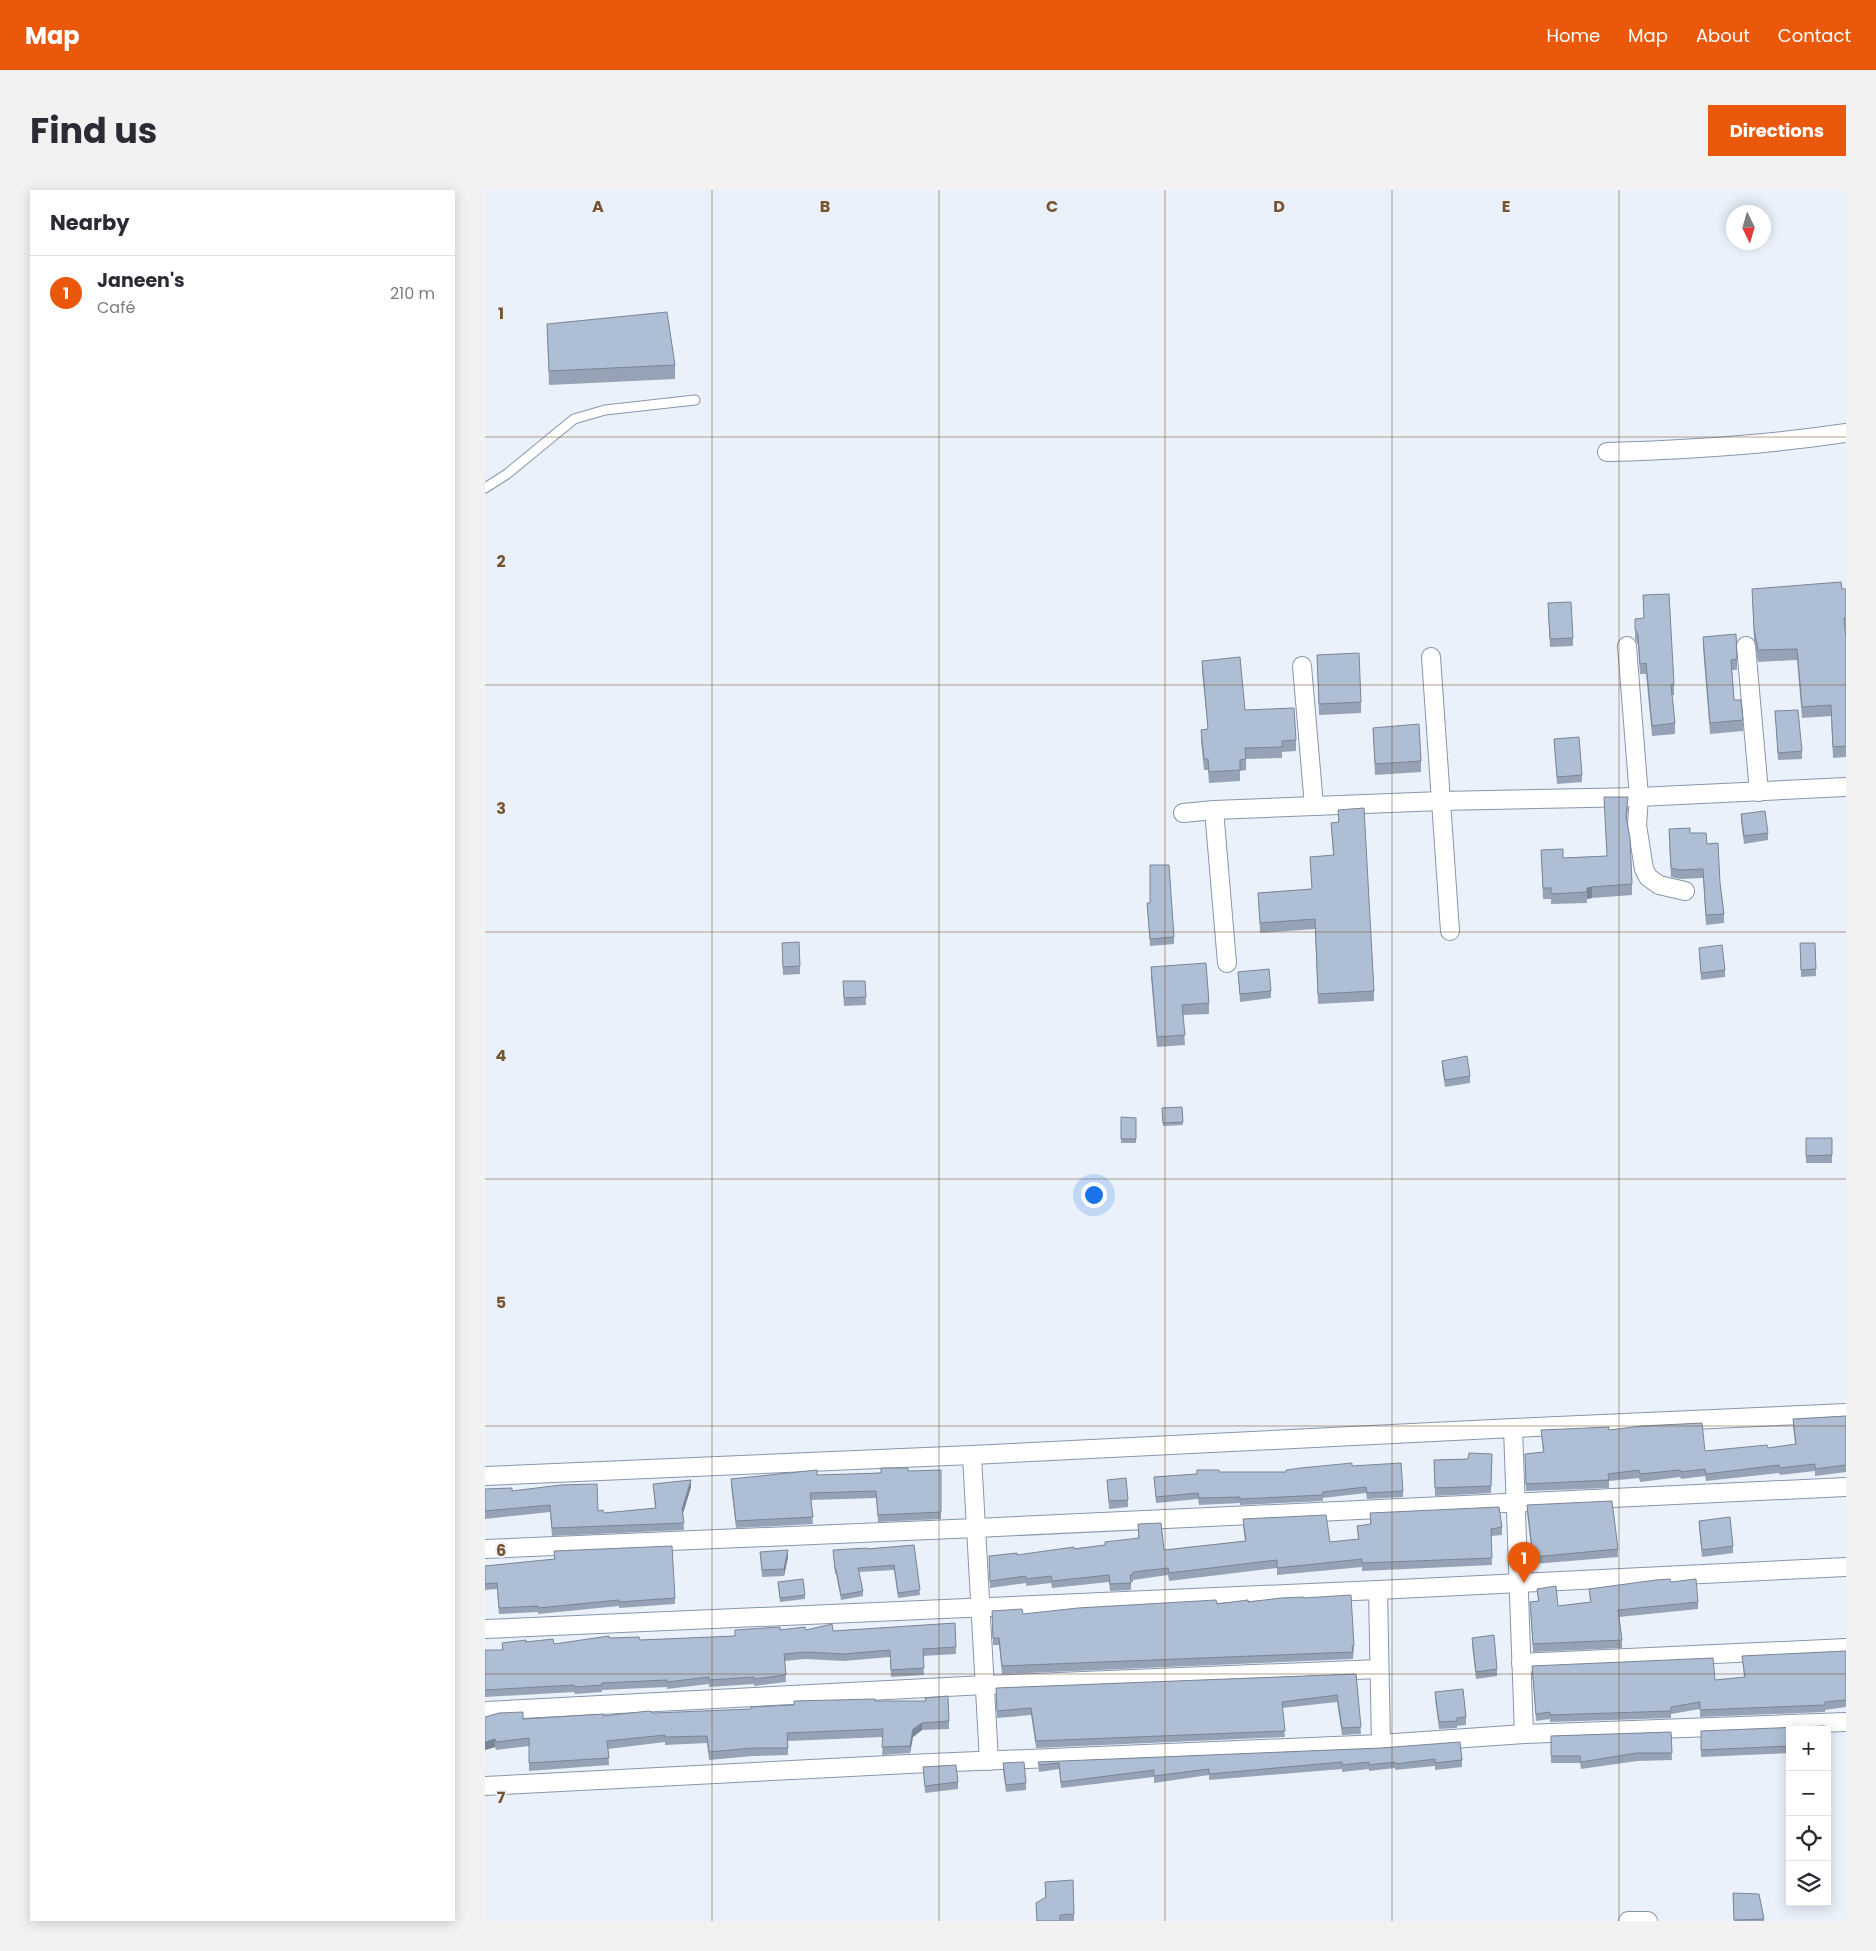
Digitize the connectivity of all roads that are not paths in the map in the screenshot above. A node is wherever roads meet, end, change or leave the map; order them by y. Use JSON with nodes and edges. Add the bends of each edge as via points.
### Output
{"nodes":[{"id":1,"x":695,"y":400,"type":"dead end"},
{"id":2,"x":1846,"y":432,"type":"edge"},
{"id":3,"x":1607,"y":452,"type":"dead end"},
{"id":4,"x":485,"y":488,"type":"edge"},
{"id":5,"x":1627,"y":646,"type":"dead end"},
{"id":6,"x":1746,"y":646,"type":"dead end"},
{"id":7,"x":1431,"y":657,"type":"dead end"},
{"id":8,"x":1302,"y":666,"type":"dead end"},
{"id":9,"x":1846,"y":787,"type":"edge"},
{"id":10,"x":1759,"y":792,"type":"junction"},
{"id":11,"x":1639,"y":797,"type":"junction"},
{"id":12,"x":1441,"y":801,"type":"junction"},
{"id":13,"x":1314,"y":806,"type":"junction"},
{"id":14,"x":1214,"y":810,"type":"junction"},
{"id":15,"x":1183,"y":813,"type":"dead end"},
{"id":16,"x":1685,"y":890,"type":"dead end"},
{"id":17,"x":1450,"y":931,"type":"dead end"},
{"id":18,"x":1227,"y":963,"type":"dead end"},
{"id":19,"x":1846,"y":1413,"type":"edge"},
{"id":20,"x":1513,"y":1428,"type":"junction"},
{"id":21,"x":971,"y":1455,"type":"junction"},
{"id":22,"x":485,"y":1476,"type":"edge"},
{"id":23,"x":1846,"y":1487,"type":"edge"},
{"id":24,"x":1515,"y":1502,"type":"junction"},
{"id":25,"x":976,"y":1528,"type":"junction"},
{"id":26,"x":485,"y":1549,"type":"edge"},
{"id":27,"x":1846,"y":1567,"type":"edge"},
{"id":28,"x":1518,"y":1584,"type":"junction"},
{"id":29,"x":1378,"y":1590,"type":"junction"},
{"id":30,"x":980,"y":1607,"type":"junction"},
{"id":31,"x":485,"y":1629,"type":"edge"},
{"id":32,"x":1846,"y":1648,"type":"edge"},
{"id":33,"x":1521,"y":1663,"type":"junction"},
{"id":34,"x":1379,"y":1669,"type":"junction"},
{"id":35,"x":985,"y":1685,"type":"junction"},
{"id":36,"x":485,"y":1711,"type":"edge"},
{"id":37,"x":1846,"y":1722,"type":"edge"},
{"id":38,"x":1524,"y":1734,"type":"junction"},
{"id":39,"x":1381,"y":1744,"type":"junction"},
{"id":40,"x":989,"y":1761,"type":"junction"},
{"id":41,"x":485,"y":1786,"type":"edge"},
{"id":42,"x":1628,"y":1921,"type":"edge"},
{"id":43,"x":1648,"y":1921,"type":"edge"}],
"edges":[{"from":1,"to":4,"type":"lane","via":[[605,410],[574,420]]},
{"from":2,"to":3,"type":"street","via":[[1787,442],[1697,450]]},
{"from":5,"to":11,"type":"street"},
{"from":6,"to":10,"type":"street"},
{"from":7,"to":12,"type":"street"},
{"from":8,"to":13,"type":"street"},
{"from":9,"to":10,"type":"street"},
{"from":10,"to":11,"type":"street"},
{"from":11,"to":12,"type":"street"},
{"from":11,"to":16,"type":"street","via":[[1637,825],[1648,878],[1659,885]]},
{"from":12,"to":13,"type":"street"},
{"from":12,"to":17,"type":"street"},
{"from":13,"to":14,"type":"street"},
{"from":14,"to":15,"type":"street"},
{"from":14,"to":18,"type":"street"},
{"from":19,"to":20,"type":"street"},
{"from":20,"to":21,"type":"street"},
{"from":20,"to":24,"type":"street"},
{"from":21,"to":22,"type":"street"},
{"from":21,"to":25,"type":"street"},
{"from":23,"to":24,"type":"street"},
{"from":24,"to":25,"type":"street"},
{"from":24,"to":28,"type":"street"},
{"from":25,"to":26,"type":"street"},
{"from":25,"to":30,"type":"street"},
{"from":27,"to":28,"type":"street"},
{"from":28,"to":29,"type":"street"},
{"from":28,"to":33,"type":"street"},
{"from":29,"to":30,"type":"street"},
{"from":29,"to":34,"type":"street"},
{"from":30,"to":31,"type":"street"},
{"from":30,"to":35,"type":"street"},
{"from":32,"to":33,"type":"street"},
{"from":33,"to":38,"type":"street"},
{"from":34,"to":35,"type":"street"},
{"from":34,"to":39,"type":"street"},
{"from":35,"to":36,"type":"street"},
{"from":35,"to":40,"type":"street"},
{"from":37,"to":38,"type":"street"},
{"from":38,"to":39,"type":"street"},
{"from":39,"to":40,"type":"street"},
{"from":40,"to":41,"type":"street"},
{"from":42,"to":43,"type":"street"}]}
